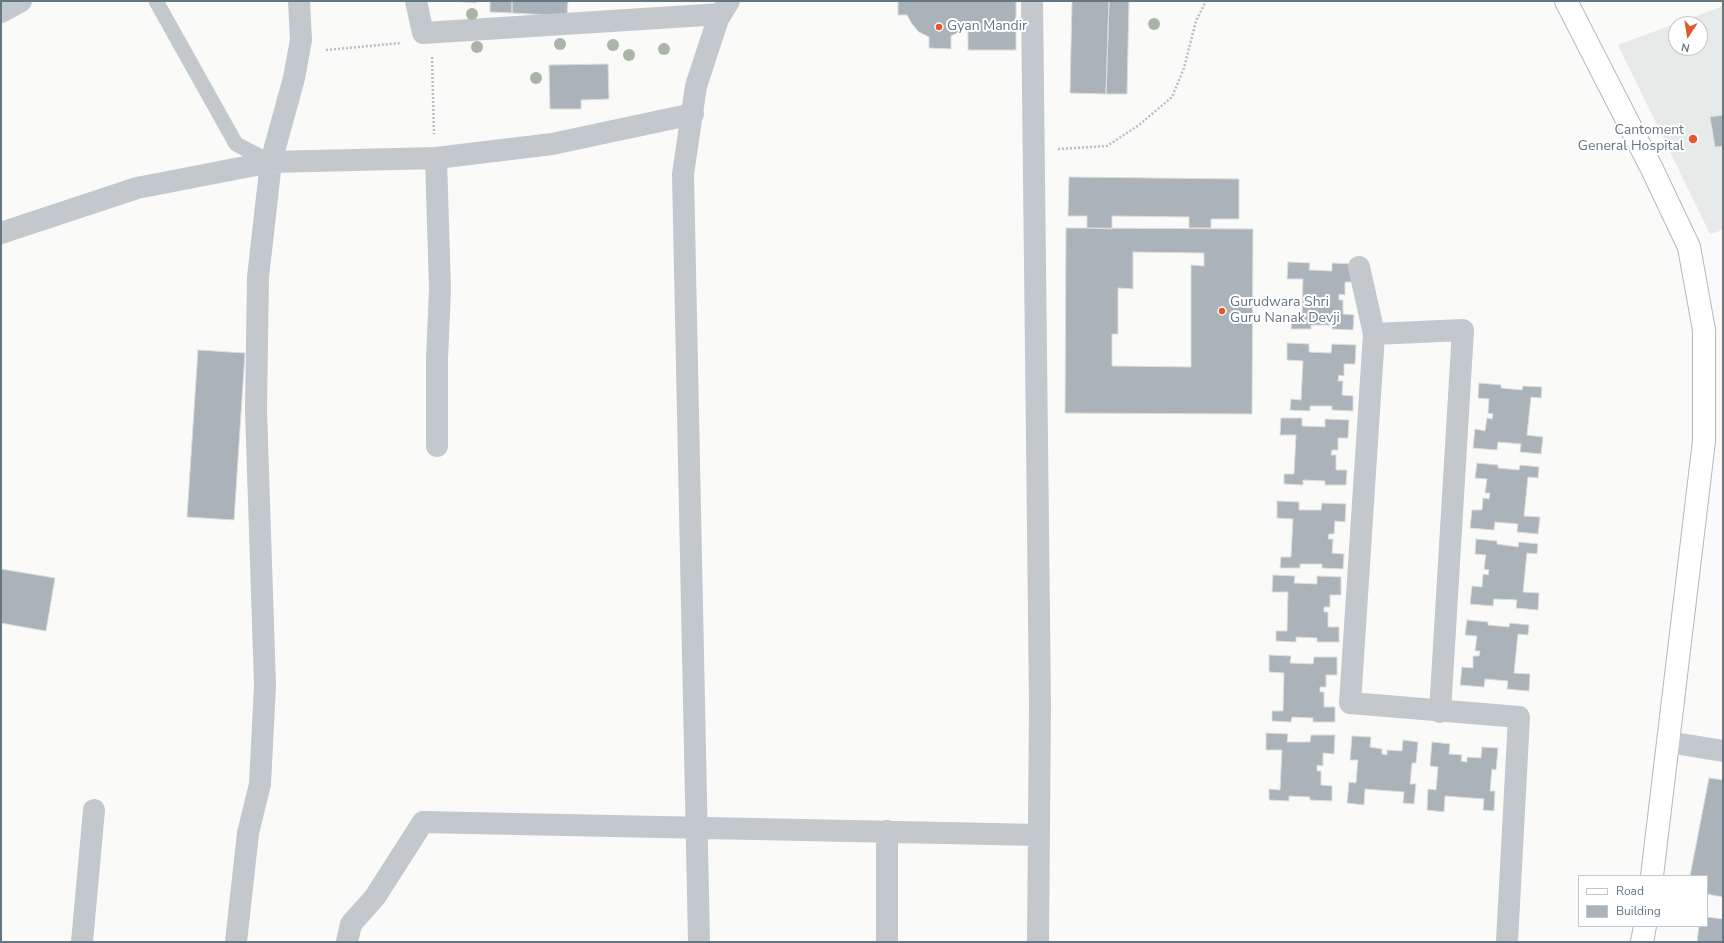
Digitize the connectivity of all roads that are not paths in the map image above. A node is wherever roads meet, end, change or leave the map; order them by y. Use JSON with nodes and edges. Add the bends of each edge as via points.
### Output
{"nodes":[{"id":1,"x":21,"y":1,"type":"edge"},
{"id":2,"x":156,"y":1,"type":"edge"},
{"id":3,"x":299,"y":1,"type":"edge"},
{"id":4,"x":416,"y":1,"type":"edge"},
{"id":5,"x":1032,"y":1,"type":"edge"},
{"id":6,"x":1566,"y":1,"type":"edge"},
{"id":7,"x":725,"y":8,"type":"edge"},
{"id":8,"x":1,"y":12,"type":"edge"},
{"id":9,"x":693,"y":114,"type":"junction"},
{"id":10,"x":435,"y":149,"type":"junction"},
{"id":11,"x":271,"y":162,"type":"junction"},
{"id":12,"x":1,"y":233,"type":"edge"},
{"id":13,"x":1359,"y":267,"type":"dead end"},
{"id":14,"x":1374,"y":334,"type":"junction"},
{"id":15,"x":437,"y":446,"type":"dead end"},
{"id":16,"x":1440,"y":712,"type":"junction"},
{"id":17,"x":1668,"y":742,"type":"junction"},
{"id":18,"x":1723,"y":751,"type":"edge"},
{"id":19,"x":94,"y":810,"type":"dead end"},
{"id":20,"x":697,"y":826,"type":"junction"},
{"id":21,"x":887,"y":831,"type":"junction"},
{"id":22,"x":1039,"y":835,"type":"junction"},
{"id":23,"x":1652,"y":875,"type":"edge"},
{"id":24,"x":1645,"y":927,"type":"edge"},
{"id":25,"x":82,"y":942,"type":"edge"},
{"id":26,"x":236,"y":942,"type":"edge"},
{"id":27,"x":347,"y":942,"type":"edge"},
{"id":28,"x":699,"y":942,"type":"edge"},
{"id":29,"x":887,"y":942,"type":"edge"},
{"id":30,"x":1038,"y":942,"type":"edge"},
{"id":31,"x":1507,"y":942,"type":"edge"},
{"id":32,"x":1642,"y":942,"type":"edge"}],
"edges":[{"from":1,"to":8,"type":"street"},
{"from":2,"to":11,"type":"lane","via":[[236,144]]},
{"from":3,"to":11,"type":"street","via":[[301,40],[294,78]]},
{"from":4,"to":7,"type":"street","via":[[424,33],[432,36]]},
{"from":5,"to":22,"type":"street","via":[[1040,705]]},
{"from":6,"to":17,"type":"street","via":[[1690,247],[1704,330],[1704,441]]},
{"from":7,"to":9,"type":"street","via":[[696,86]]},
{"from":9,"to":10,"type":"street","via":[[552,144]]},
{"from":9,"to":20,"type":"street","via":[[683,174]]},
{"from":10,"to":11,"type":"street"},
{"from":10,"to":15,"type":"street","via":[[440,289]]},
{"from":11,"to":12,"type":"street","via":[[137,188]]},
{"from":11,"to":26,"type":"street","via":[[258,276],[256,410],[265,685],[260,784],[248,833]]},
{"from":13,"to":14,"type":"street"},
{"from":14,"to":16,"type":"street","via":[[1350,703]]},
{"from":14,"to":16,"type":"street","via":[[1463,330]]},
{"from":16,"to":31,"type":"street","via":[[1519,717]]},
{"from":17,"to":18,"type":"street"},
{"from":17,"to":23,"type":"street"},
{"from":19,"to":25,"type":"street"},
{"from":20,"to":21,"type":"street"},
{"from":20,"to":27,"type":"street","via":[[423,822],[375,897],[351,924]]},
{"from":20,"to":28,"type":"street"},
{"from":21,"to":22,"type":"street"},
{"from":21,"to":29,"type":"street"},
{"from":22,"to":30,"type":"street"},
{"from":24,"to":32,"type":"street"}]}
